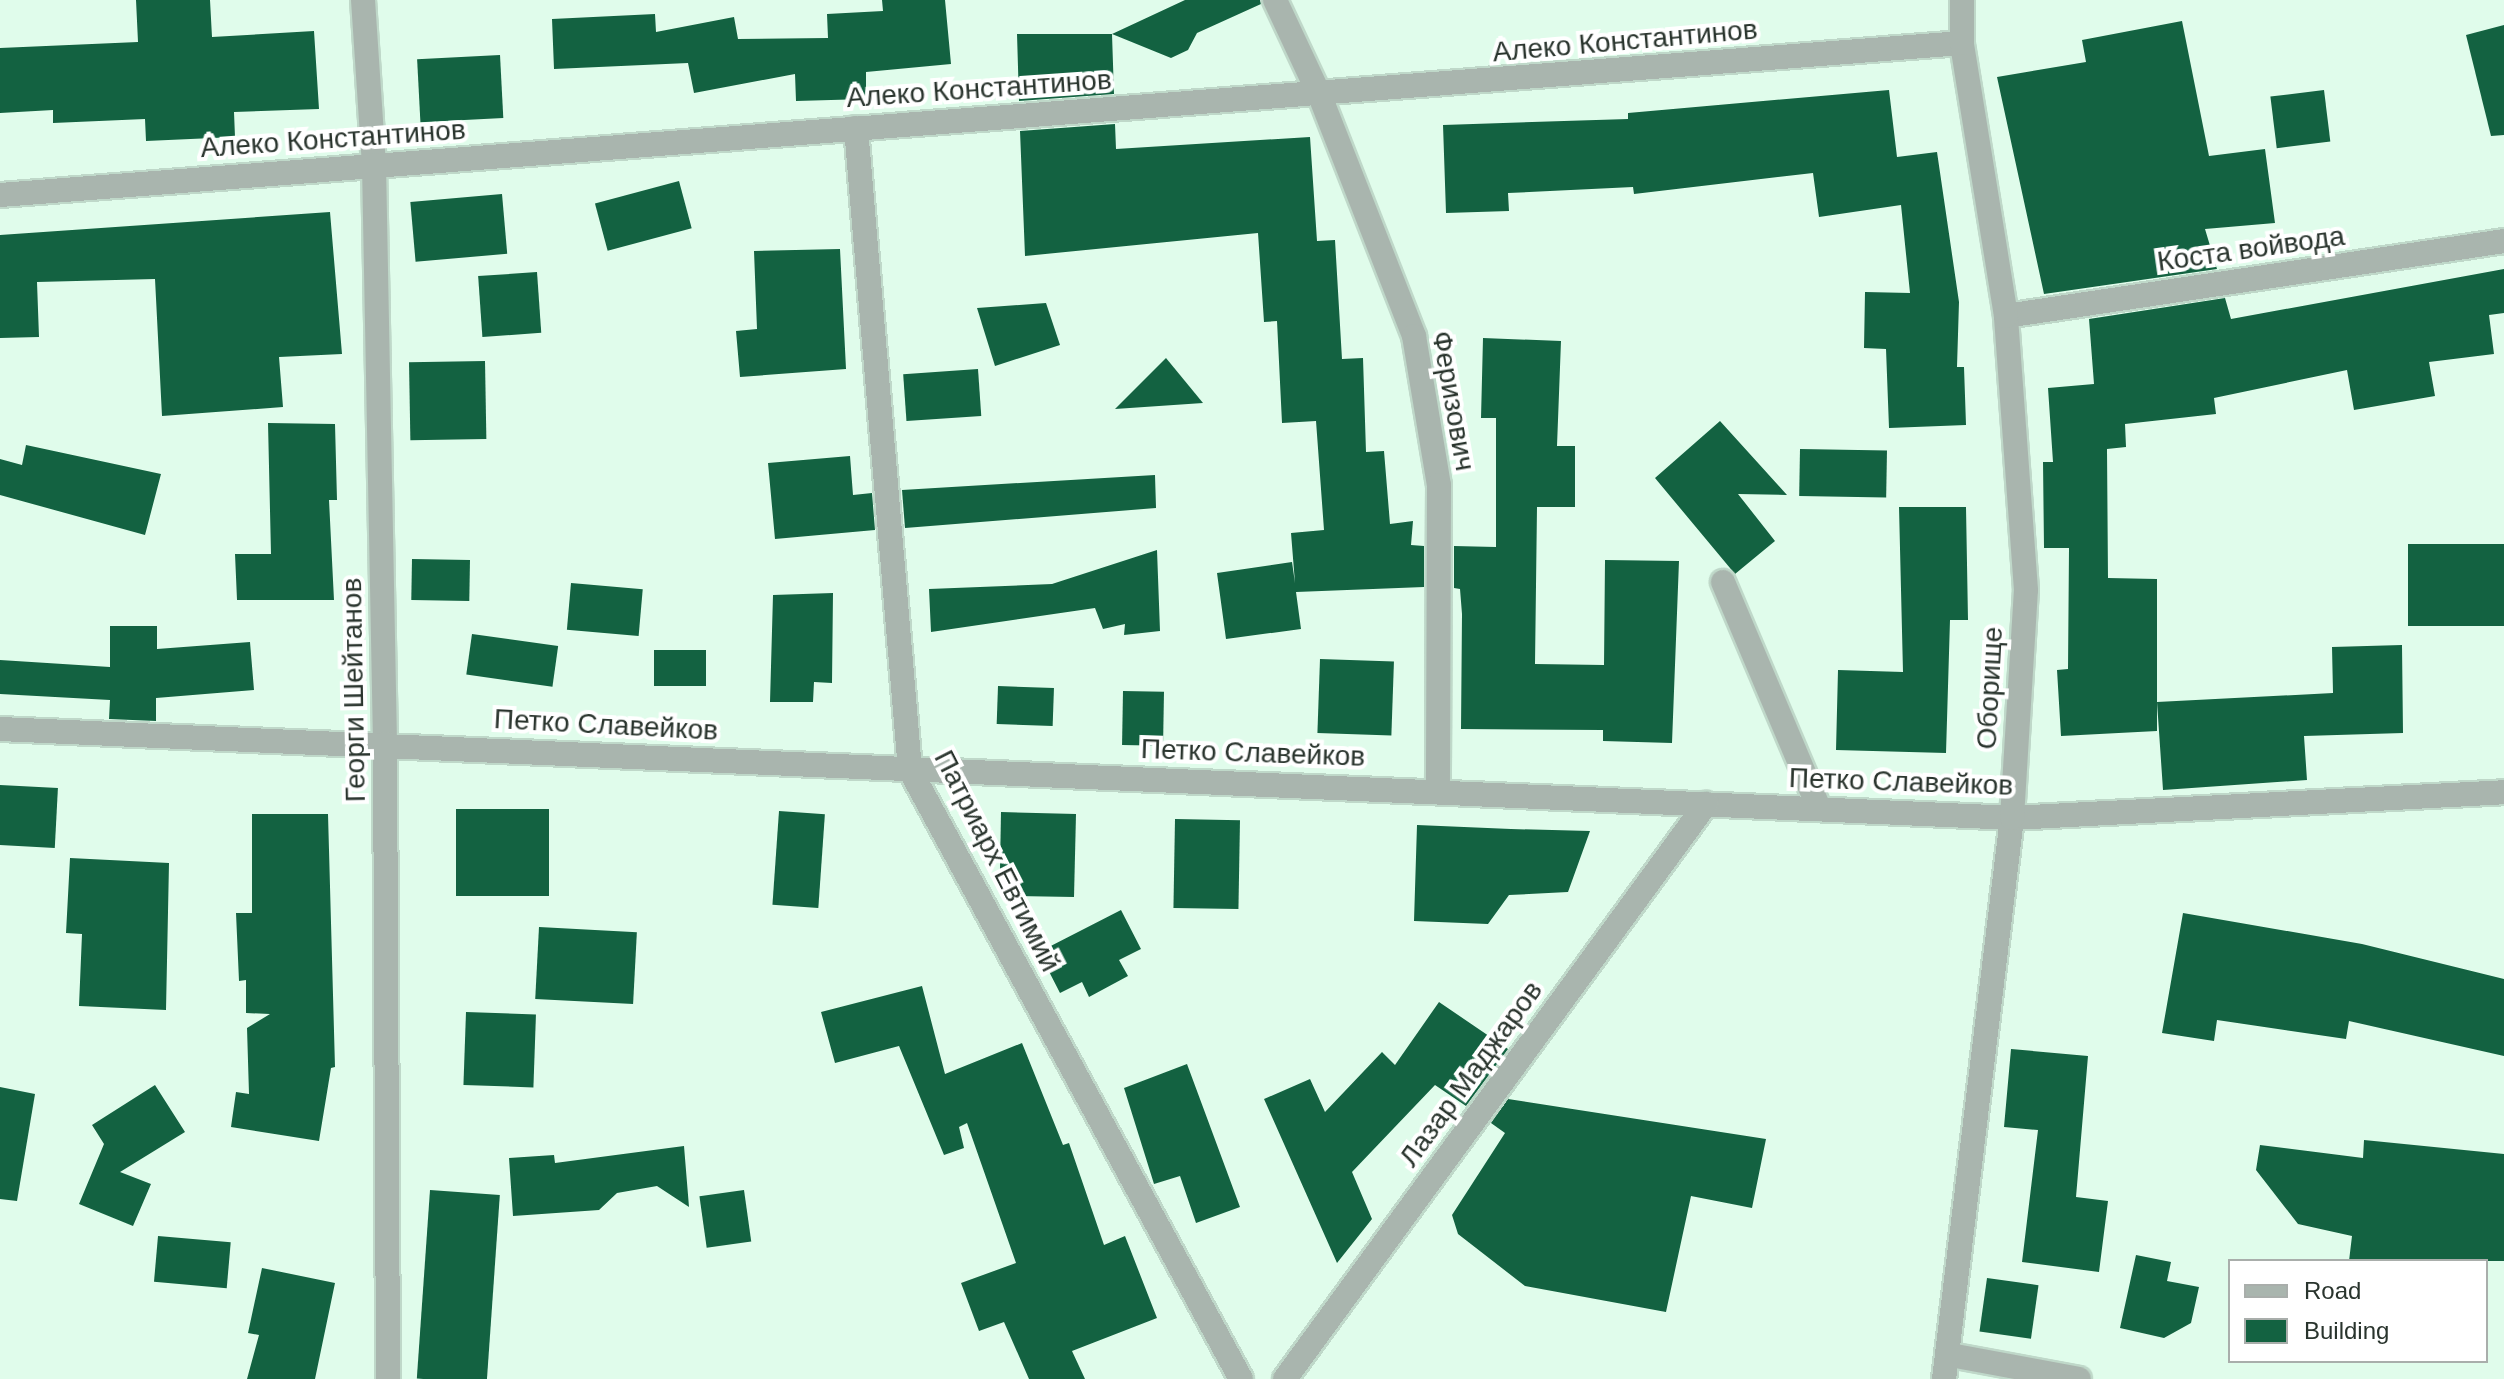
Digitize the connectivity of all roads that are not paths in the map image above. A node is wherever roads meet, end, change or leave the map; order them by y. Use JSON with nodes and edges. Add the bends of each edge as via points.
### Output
{"nodes":[{"id":1,"x":363,"y":0,"type":"edge"},
{"id":2,"x":1275,"y":0,"type":"edge"},
{"id":3,"x":1962,"y":0,"type":"edge"},
{"id":4,"x":1962,"y":43,"type":"junction"},
{"id":5,"x":1320,"y":96,"type":"junction"},
{"id":6,"x":856,"y":128,"type":"junction"},
{"id":7,"x":374,"y":165,"type":"junction"},
{"id":8,"x":0,"y":195,"type":"edge"},
{"id":9,"x":2504,"y":241,"type":"edge"},
{"id":10,"x":2006,"y":316,"type":"junction"},
{"id":11,"x":1723,"y":582,"type":"dead end"},
{"id":12,"x":0,"y":729,"type":"edge"},
{"id":13,"x":385,"y":744,"type":"junction"},
{"id":14,"x":910,"y":770,"type":"junction"},
{"id":15,"x":1438,"y":791,"type":"junction"},
{"id":16,"x":2504,"y":792,"type":"edge"},
{"id":17,"x":1706,"y":804,"type":"junction"},
{"id":18,"x":1819,"y":808,"type":"junction"},
{"id":19,"x":2012,"y":818,"type":"junction"},
{"id":20,"x":1950,"y":1355,"type":"junction"},
{"id":21,"x":388,"y":1379,"type":"edge"},
{"id":22,"x":1241,"y":1379,"type":"edge"},
{"id":23,"x":1285,"y":1379,"type":"edge"},
{"id":24,"x":1944,"y":1379,"type":"edge"},
{"id":25,"x":2079,"y":1379,"type":"edge"}],
"edges":[{"from":1,"to":7,"type":"street","name":"Георги Шейтанов"},
{"from":2,"to":5,"type":"street","name":"Феризович"},
{"from":3,"to":4,"type":"street","name":"Оборище"},
{"from":4,"to":5,"type":"street","name":"Алеко Константинов"},
{"from":4,"to":10,"type":"street","name":"Оборище"},
{"from":5,"to":6,"type":"street","name":"Алеко Константинов"},
{"from":5,"to":15,"type":"street","name":"Феризович","via":[[1414,336],[1439,485]]},
{"from":6,"to":7,"type":"street","name":"Алеко Константинов"},
{"from":6,"to":14,"type":"street","name":"Патриарх Евтимий"},
{"from":7,"to":8,"type":"street","name":"Алеко Константинов"},
{"from":7,"to":13,"type":"street","name":"Георги Шейтанов"},
{"from":9,"to":10,"type":"street","name":"Коста войвода"},
{"from":10,"to":19,"type":"street","name":"Оборище","via":[[2026,590]]},
{"from":11,"to":18,"type":"street"},
{"from":12,"to":13,"type":"street","name":"Петко Славейков"},
{"from":13,"to":14,"type":"street","name":"Петко Славейков"},
{"from":13,"to":21,"type":"street","name":"Георги Шейтанов"},
{"from":14,"to":15,"type":"street","name":"Петко Славейков"},
{"from":14,"to":22,"type":"street","name":"Патриарх Евтимий"},
{"from":15,"to":17,"type":"street","name":"Петко Славейков"},
{"from":16,"to":19,"type":"street","name":"Петко Славейков"},
{"from":17,"to":18,"type":"street","name":"Петко Славейков"},
{"from":17,"to":23,"type":"street","name":"Лазар Маджаров"},
{"from":18,"to":19,"type":"street","name":"Петко Славейков"},
{"from":19,"to":20,"type":"street","name":"Оборище"},
{"from":20,"to":24,"type":"street","name":"Оборище"},
{"from":20,"to":25,"type":"street"}]}
